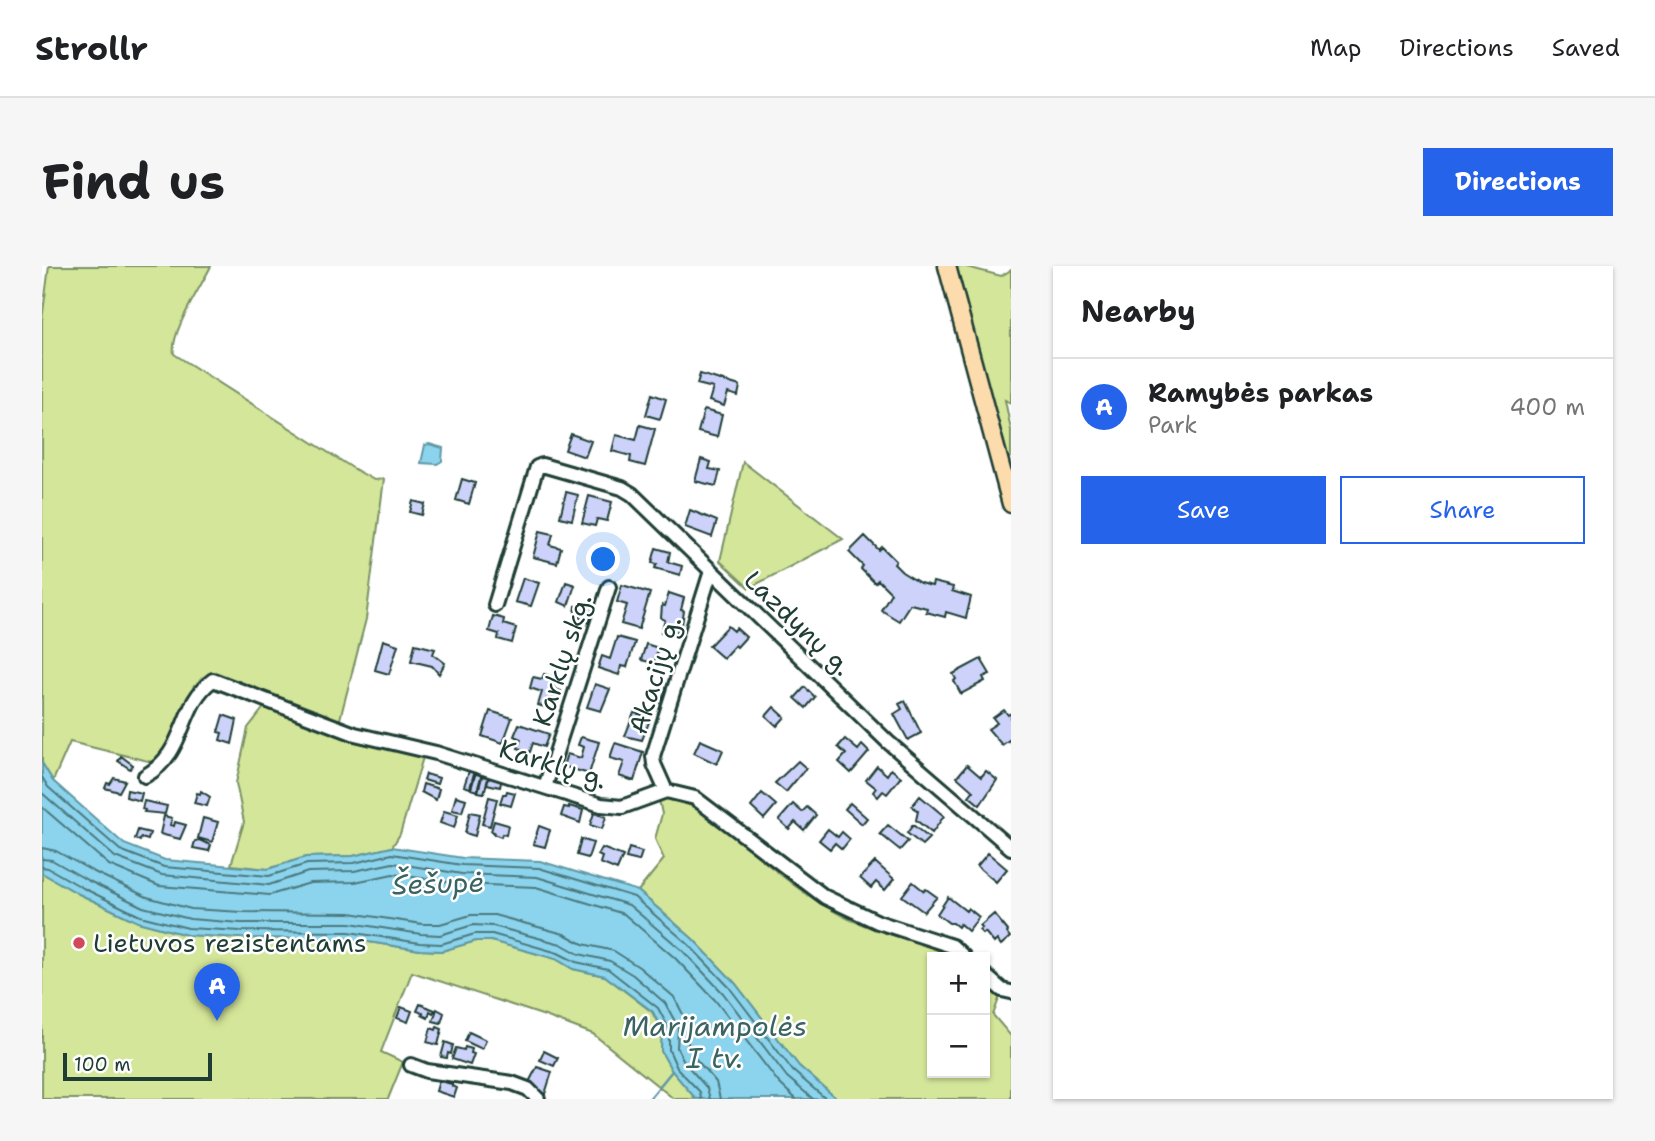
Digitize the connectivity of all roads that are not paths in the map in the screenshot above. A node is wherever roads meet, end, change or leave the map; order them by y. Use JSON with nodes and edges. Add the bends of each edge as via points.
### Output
{"nodes":[{"id":1,"x":947,"y":266,"type":"edge"},
{"id":2,"x":1011,"y":504,"type":"edge"},
{"id":3,"x":711,"y":571,"type":"junction"},
{"id":4,"x":609,"y":587,"type":"dead end"},
{"id":5,"x":495,"y":605,"type":"dead end"},
{"id":6,"x":145,"y":776,"type":"dead end"},
{"id":7,"x":545,"y":787,"type":"junction"},
{"id":8,"x":666,"y":791,"type":"junction"},
{"id":9,"x":1011,"y":848,"type":"edge"},
{"id":10,"x":959,"y":952,"type":"edge"},
{"id":11,"x":990,"y":979,"type":"edge"},
{"id":12,"x":1011,"y":992,"type":"edge"},
{"id":13,"x":411,"y":1065,"type":"dead end"},
{"id":14,"x":538,"y":1099,"type":"edge"}],
"edges":[{"from":1,"to":2,"type":"main road"},
{"from":3,"to":5,"type":"street","name":"Lazdynų g.","via":[[632,494],[542,466],[537,467]]},
{"from":3,"to":8,"type":"street","name":"Akacijų g.","via":[[653,756]]},
{"from":3,"to":9,"type":"street","name":"Lazdynų g.","via":[[888,742]]},
{"from":4,"to":7,"type":"street","name":"Karklų skg."},
{"from":6,"to":7,"type":"street","name":"Karklų g.","via":[[165,762],[197,696],[213,680],[355,734]]},
{"from":7,"to":8,"type":"street","name":"Karklų g.","via":[[622,807]]},
{"from":8,"to":10,"type":"street","via":[[695,798],[845,908]]},
{"from":11,"to":12,"type":"street"},
{"from":13,"to":14,"type":"street","via":[[512,1083],[528,1088]]}]}
